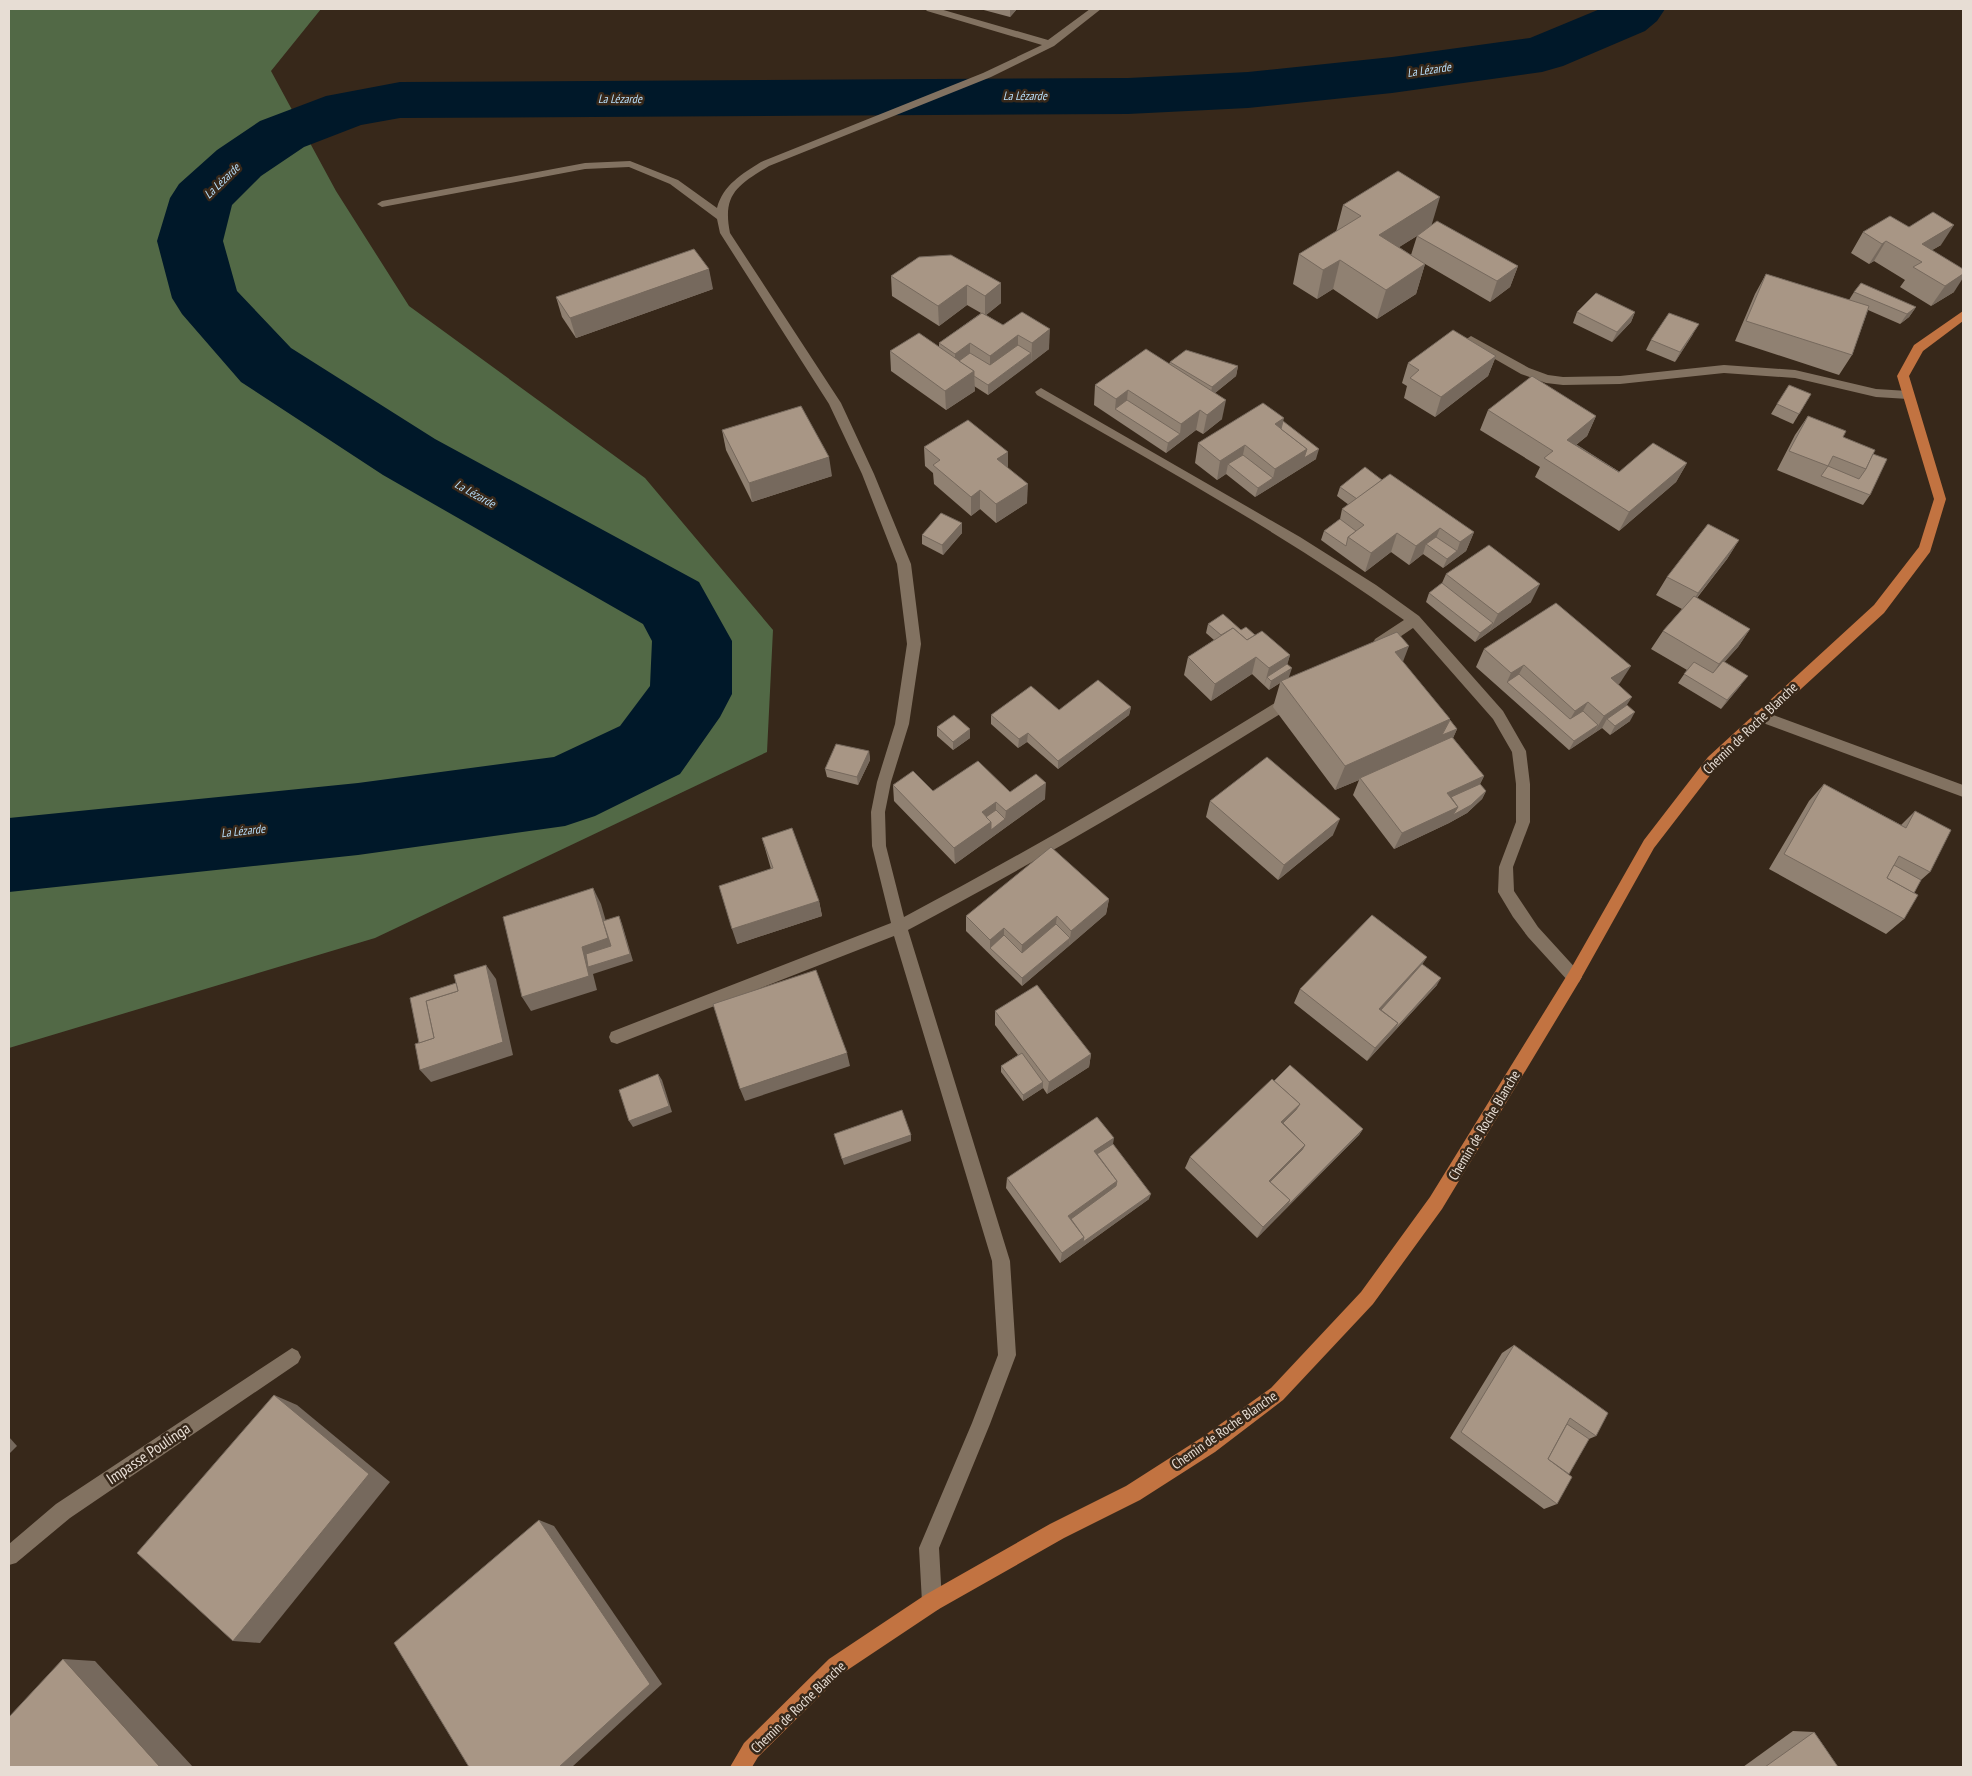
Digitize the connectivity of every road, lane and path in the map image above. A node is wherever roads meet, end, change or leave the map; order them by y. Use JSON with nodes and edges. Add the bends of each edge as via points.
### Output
{"nodes":[{"id":1,"x":930,"y":9,"type":"edge"},
{"id":2,"x":1096,"y":9,"type":"edge"},
{"id":3,"x":1050,"y":44,"type":"junction"},
{"id":4,"x":382,"y":204,"type":"dead end"},
{"id":5,"x":720,"y":216,"type":"junction"},
{"id":6,"x":1963,"y":315,"type":"edge"},
{"id":7,"x":1471,"y":340,"type":"edge"},
{"id":8,"x":1041,"y":392,"type":"dead end"},
{"id":9,"x":1908,"y":395,"type":"junction"},
{"id":10,"x":1414,"y":620,"type":"junction"},
{"id":11,"x":1364,"y":653,"type":"edge"},
{"id":12,"x":1307,"y":690,"type":"edge"},
{"id":13,"x":1760,"y":716,"type":"junction"},
{"id":14,"x":1963,"y":791,"type":"edge"},
{"id":15,"x":899,"y":927,"type":"junction"},
{"id":16,"x":1574,"y":977,"type":"junction"},
{"id":17,"x":617,"y":1037,"type":"dead end"},
{"id":18,"x":292,"y":1357,"type":"dead end"},
{"id":19,"x":9,"y":1556,"type":"edge"},
{"id":20,"x":932,"y":1602,"type":"junction"},
{"id":21,"x":740,"y":1767,"type":"edge"}],
"edges":[{"from":1,"to":3,"type":"street"},
{"from":2,"to":3,"type":"street"},
{"from":3,"to":5,"type":"street","via":[[987,75],[765,164],[737,182],[723,199]]},
{"from":4,"to":5,"type":"street","via":[[584,166],[630,164],[674,182]]},
{"from":5,"to":15,"type":"street","via":[[725,233],[835,404],[868,474],[904,564],[914,644],[902,724],[878,812],[879,846]]},
{"from":6,"to":9,"type":"main road","name":"Chemin de Roche Blanche","via":[[1918,348],[1904,376]]},
{"from":7,"to":9,"type":"street","via":[[1525,371],[1546,379],[1620,380],[1724,369],[1795,374],[1876,393]]},
{"from":8,"to":10,"type":"street","via":[[1295,540]]},
{"from":9,"to":13,"type":"main road","name":"Chemin de Roche Blanche","via":[[1940,499],[1926,549],[1879,609]]},
{"from":10,"to":11,"type":"street"},
{"from":10,"to":16,"type":"street","via":[[1498,715],[1519,751],[1523,822],[1506,867],[1506,892],[1532,932]]},
{"from":12,"to":15,"type":"street","via":[[1200,757]]},
{"from":13,"to":14,"type":"street"},
{"from":13,"to":16,"type":"main road","name":"Chemin de Roche Blanche","via":[[1713,761],[1649,844]]},
{"from":15,"to":17,"type":"street"},
{"from":15,"to":20,"type":"street","via":[[1001,1261],[1007,1355],[929,1548]]},
{"from":16,"to":20,"type":"main road","name":"Chemin de Roche Blanche","via":[[1436,1203],[1368,1298],[1277,1394],[1208,1445],[1132,1492]]},
{"from":18,"to":19,"type":"street","name":"Impasse Poulinga","via":[[63,1511]]},
{"from":20,"to":21,"type":"main road","name":"Chemin de Roche Blanche","via":[[836,1666],[751,1750]]}]}
